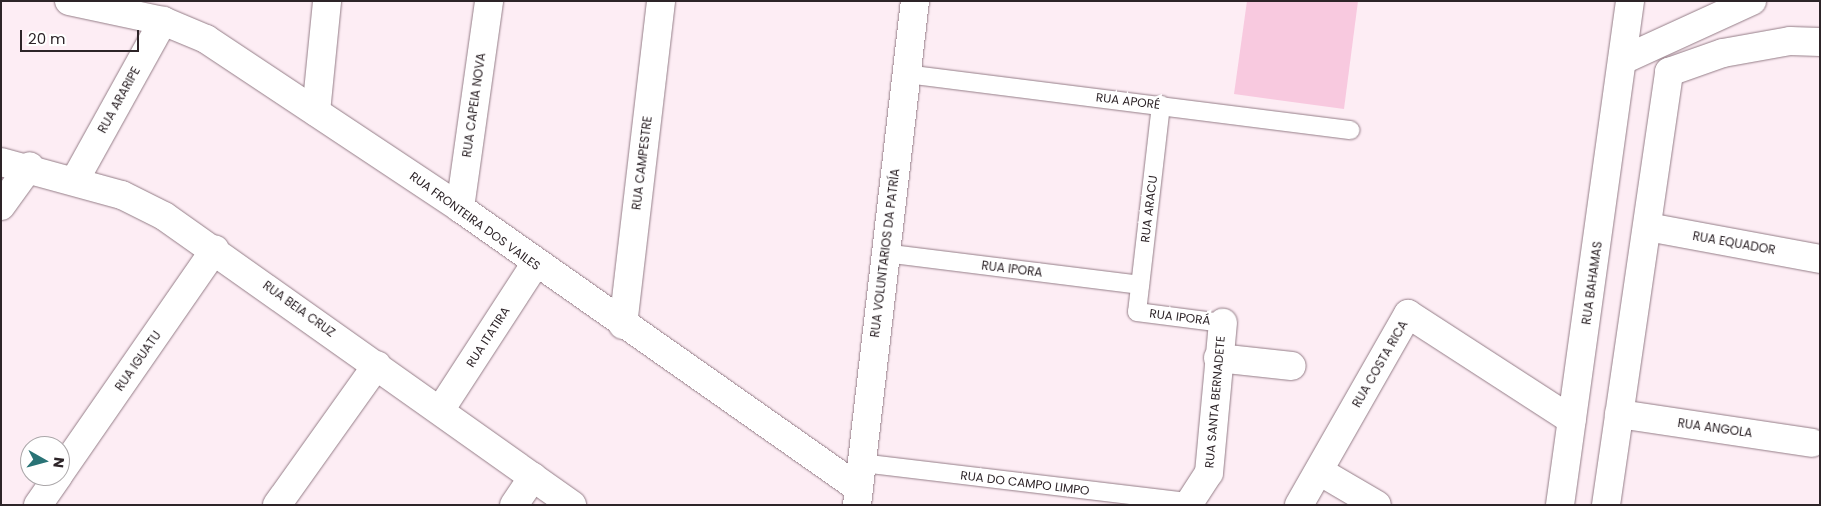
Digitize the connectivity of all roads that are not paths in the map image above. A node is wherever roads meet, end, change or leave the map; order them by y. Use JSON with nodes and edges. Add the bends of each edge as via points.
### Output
{"nodes":[{"id":1,"x":69,"y":1,"type":"edge"},
{"id":2,"x":327,"y":1,"type":"edge"},
{"id":3,"x":489,"y":1,"type":"edge"},
{"id":4,"x":662,"y":1,"type":"edge"},
{"id":5,"x":915,"y":1,"type":"edge"},
{"id":6,"x":1630,"y":1,"type":"edge"},
{"id":7,"x":1752,"y":1,"type":"edge"},
{"id":8,"x":164,"y":21,"type":"junction"},
{"id":9,"x":1820,"y":42,"type":"edge"},
{"id":10,"x":1623,"y":60,"type":"junction"},
{"id":11,"x":906,"y":74,"type":"junction"},
{"id":12,"x":1161,"y":105,"type":"junction"},
{"id":13,"x":316,"y":112,"type":"junction"},
{"id":14,"x":1350,"y":130,"type":"dead end"},
{"id":15,"x":1,"y":162,"type":"edge"},
{"id":16,"x":30,"y":166,"type":"junction"},
{"id":17,"x":75,"y":180,"type":"junction"},
{"id":18,"x":1,"y":206,"type":"edge"},
{"id":19,"x":460,"y":208,"type":"junction"},
{"id":20,"x":1648,"y":227,"type":"junction"},
{"id":21,"x":215,"y":249,"type":"junction"},
{"id":22,"x":884,"y":252,"type":"junction"},
{"id":23,"x":1820,"y":259,"type":"edge"},
{"id":24,"x":535,"y":264,"type":"junction"},
{"id":25,"x":1140,"y":285,"type":"junction"},
{"id":26,"x":1137,"y":312,"type":"joint"},
{"id":27,"x":1223,"y":323,"type":"joint"},
{"id":28,"x":623,"y":324,"type":"junction"},
{"id":29,"x":1218,"y":358,"type":"junction"},
{"id":30,"x":376,"y":365,"type":"junction"},
{"id":31,"x":1292,"y":366,"type":"dead end"},
{"id":32,"x":441,"y":409,"type":"junction"},
{"id":33,"x":1619,"y":414,"type":"junction"},
{"id":34,"x":1572,"y":420,"type":"junction"},
{"id":35,"x":1812,"y":443,"type":"dead end"},
{"id":36,"x":70,"y":459,"type":"edge"},
{"id":37,"x":1318,"y":471,"type":"junction"},
{"id":38,"x":533,"y":477,"type":"junction"},
{"id":39,"x":859,"y":485,"type":"edge"},
{"id":40,"x":51,"y":486,"type":"edge"},
{"id":41,"x":1188,"y":503,"type":"edge"},
{"id":42,"x":38,"y":505,"type":"edge"},
{"id":43,"x":277,"y":505,"type":"edge"},
{"id":44,"x":514,"y":505,"type":"edge"},
{"id":45,"x":572,"y":505,"type":"edge"},
{"id":46,"x":1299,"y":505,"type":"edge"},
{"id":47,"x":1377,"y":505,"type":"edge"},
{"id":48,"x":1560,"y":505,"type":"edge"},
{"id":49,"x":1606,"y":505,"type":"edge"}],
"edges":[{"from":1,"to":8,"type":"street","name":"RUA FRONTEIRA DOS VAILES"},
{"from":2,"to":13,"type":"street"},
{"from":3,"to":19,"type":"street","name":"RUA CAPEIA NOVA"},
{"from":4,"to":28,"type":"street","name":"RUA CAMPESTRE"},
{"from":5,"to":11,"type":"street","name":"RUA VOLUNTARIOS DA PATRÍA"},
{"from":6,"to":10,"type":"street","name":"RUA BAHAMAS"},
{"from":7,"to":10,"type":"street"},
{"from":8,"to":13,"type":"street","name":"RUA FRONTEIRA DOS VAILES","via":[[206,39]]},
{"from":8,"to":17,"type":"street","name":"RUA ARARIPE"},
{"from":9,"to":20,"type":"street","via":[[1790,41],[1723,53],[1669,72]]},
{"from":10,"to":34,"type":"street","name":"RUA BAHAMAS"},
{"from":11,"to":12,"type":"lane","name":"RUA APORÉ"},
{"from":11,"to":22,"type":"street","name":"RUA VOLUNTARIOS DA PATRÍA"},
{"from":12,"to":14,"type":"lane","name":"RUA APORÉ"},
{"from":12,"to":25,"type":"lane","name":"RUA ARACU"},
{"from":13,"to":19,"type":"street","name":"RUA FRONTEIRA DOS VAILES"},
{"from":15,"to":16,"type":"street","name":"RUA BEIA CRUZ"},
{"from":16,"to":17,"type":"street","name":"RUA BEIA CRUZ"},
{"from":16,"to":18,"type":"street"},
{"from":17,"to":21,"type":"street","name":"RUA BEIA CRUZ","via":[[139,203]]},
{"from":19,"to":24,"type":"street","name":"RUA FRONTEIRA DOS VAILES"},
{"from":20,"to":23,"type":"street","name":"RUA EQUADOR"},
{"from":20,"to":33,"type":"street"},
{"from":21,"to":30,"type":"street","name":"RUA BEIA CRUZ"},
{"from":21,"to":36,"type":"street","name":"RUA IGUATU"},
{"from":22,"to":25,"type":"lane","name":"RUA IPORA"},
{"from":22,"to":39,"type":"street","name":"RUA VOLUNTARIOS DA PATRÍA"},
{"from":24,"to":28,"type":"street","name":"RUA FRONTEIRA DOS VAILES"},
{"from":24,"to":32,"type":"street","name":"RUA ITATIRA"},
{"from":25,"to":26,"type":"lane","name":"RUA ARACU"},
{"from":26,"to":27,"type":"lane","name":"RUA IPORÁ"},
{"from":27,"to":29,"type":"street","name":"RUA SANTA BERNADETE"},
{"from":28,"to":39,"type":"street","name":"RUA FRONTEIRA DOS VAILES"},
{"from":29,"to":31,"type":"street"},
{"from":29,"to":41,"type":"street","name":"RUA SANTA BERNADETE","via":[[1209,473]]},
{"from":30,"to":32,"type":"street","name":"RUA BEIA CRUZ"},
{"from":30,"to":43,"type":"street"},
{"from":32,"to":38,"type":"street","name":"RUA BEIA CRUZ"},
{"from":33,"to":35,"type":"street","name":"RUA ANGOLA"},
{"from":33,"to":49,"type":"street"},
{"from":34,"to":37,"type":"street","name":"RUA COSTA RICA","via":[[1408,314]]},
{"from":34,"to":48,"type":"street","name":"RUA BAHAMAS"},
{"from":37,"to":46,"type":"street","name":"RUA COSTA RICA"},
{"from":37,"to":47,"type":"street"},
{"from":38,"to":44,"type":"street"},
{"from":38,"to":45,"type":"street","name":"RUA BEIA CRUZ"},
{"from":39,"to":41,"type":"lane","name":"RUA DO CAMPO LIMPO"},
{"from":40,"to":42,"type":"street"}]}
